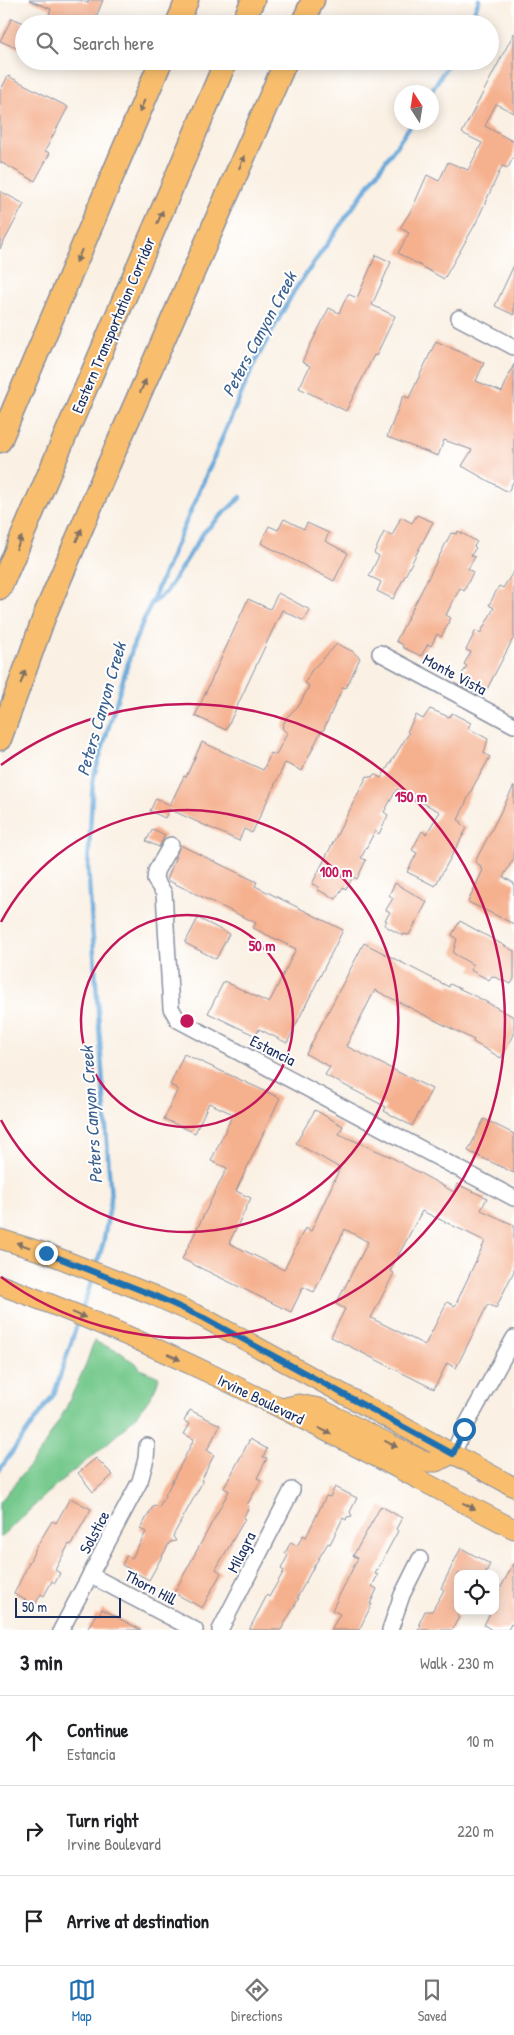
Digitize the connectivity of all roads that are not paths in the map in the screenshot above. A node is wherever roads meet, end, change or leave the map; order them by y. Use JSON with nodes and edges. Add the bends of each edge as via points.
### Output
{"nodes":[{"id":1,"x":187,"y":0,"type":"edge"},
{"id":2,"x":252,"y":0,"type":"edge"},
{"id":3,"x":313,"y":0,"type":"edge"},
{"id":4,"x":181,"y":15,"type":"edge"},
{"id":5,"x":246,"y":15,"type":"edge"},
{"id":6,"x":306,"y":15,"type":"edge"},
{"id":7,"x":157,"y":70,"type":"edge"},
{"id":8,"x":222,"y":70,"type":"edge"},
{"id":9,"x":282,"y":70,"type":"edge"},
{"id":10,"x":459,"y":318,"type":"dead end"},
{"id":11,"x":514,"y":347,"type":"edge"},
{"id":12,"x":30,"y":371,"type":"junction"},
{"id":13,"x":0,"y":412,"type":"edge"},
{"id":14,"x":0,"y":441,"type":"edge"},
{"id":15,"x":0,"y":588,"type":"edge"},
{"id":16,"x":380,"y":653,"type":"dead end"},
{"id":17,"x":514,"y":725,"type":"edge"},
{"id":18,"x":0,"y":739,"type":"edge"},
{"id":19,"x":171,"y":845,"type":"dead end"},
{"id":20,"x":514,"y":1198,"type":"edge"},
{"id":21,"x":0,"y":1239,"type":"edge"},
{"id":22,"x":0,"y":1285,"type":"edge"},
{"id":23,"x":514,"y":1338,"type":"edge"},
{"id":24,"x":282,"y":1408,"type":"junction"},
{"id":25,"x":146,"y":1446,"type":"dead end"},
{"id":26,"x":453,"y":1454,"type":"junction"},
{"id":27,"x":514,"y":1487,"type":"edge"},
{"id":28,"x":292,"y":1490,"type":"dead end"},
{"id":29,"x":514,"y":1529,"type":"edge"},
{"id":30,"x":420,"y":1559,"type":"dead end"},
{"id":31,"x":90,"y":1575,"type":"junction"},
{"id":32,"x":61,"y":1630,"type":"edge"},
{"id":33,"x":195,"y":1630,"type":"edge"},
{"id":34,"x":220,"y":1630,"type":"edge"},
{"id":35,"x":390,"y":1630,"type":"edge"}],
"edges":[{"from":1,"to":4,"type":"highway"},
{"from":2,"to":5,"type":"highway"},
{"from":3,"to":6,"type":"highway"},
{"from":7,"to":12,"type":"highway","one_way":true},
{"from":15,"to":8,"type":"highway","name":"Eastern Transportation Corridor","one_way":true},
{"from":18,"to":9,"type":"highway","one_way":true,"via":[[46,612]]},
{"from":10,"to":11,"type":"street"},
{"from":12,"to":13,"type":"highway"},
{"from":12,"to":14,"type":"highway"},
{"from":16,"to":17,"type":"street","name":"Monte Vista"},
{"from":19,"to":20,"type":"street","name":"Estancia","via":[[156,871],[155,880],[164,893],[171,1008],[178,1020]]},
{"from":26,"to":21,"type":"main road","one_way":true,"via":[[204,1318],[46,1253]]},
{"from":22,"to":24,"type":"main road","name":"Irvine Boulevard","one_way":true,"via":[[130,1336]]},
{"from":23,"to":26,"type":"street"},
{"from":24,"to":26,"type":"main road","one_way":true,"via":[[299,1404],[319,1408],[426,1462],[436,1462]]},
{"from":24,"to":29,"type":"main road","name":"Irvine Boulevard","one_way":true},
{"from":25,"to":31,"type":"street","name":"Solstice","via":[[140,1481]]},
{"from":26,"to":27,"type":"main road"},
{"from":28,"to":34,"type":"street","name":"Milagra"},
{"from":30,"to":35,"type":"street","via":[[402,1595]]},
{"from":31,"to":32,"type":"street","name":"Solstice"},
{"from":31,"to":33,"type":"street","name":"Thorn Hill"}]}
